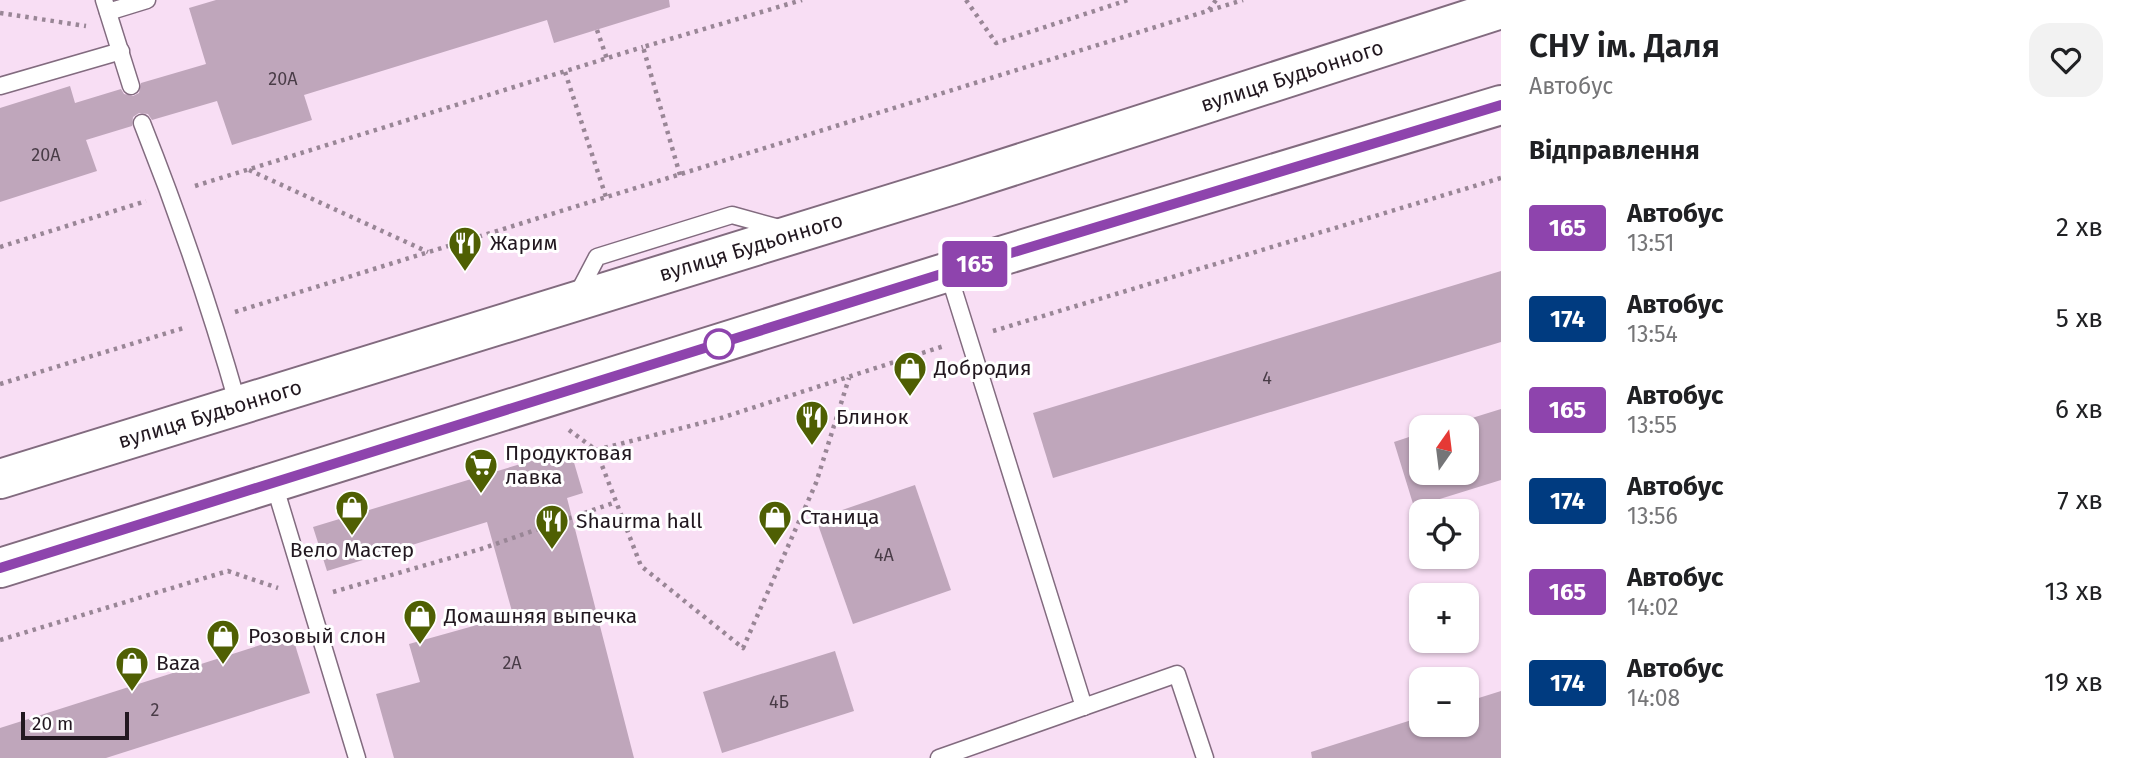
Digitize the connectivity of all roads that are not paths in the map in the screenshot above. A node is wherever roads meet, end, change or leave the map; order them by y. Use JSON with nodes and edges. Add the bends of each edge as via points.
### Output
{"nodes":[{"id":1,"x":147,"y":0,"type":"edge"},
{"id":2,"x":106,"y":6,"type":"edge"},
{"id":3,"x":1501,"y":9,"type":"edge"},
{"id":4,"x":121,"y":51,"type":"junction"},
{"id":5,"x":0,"y":86,"type":"edge"},
{"id":6,"x":131,"y":86,"type":"dead end"},
{"id":7,"x":1501,"y":105,"type":"edge"},
{"id":8,"x":142,"y":123,"type":"dead end"},
{"id":9,"x":948,"y":272,"type":"junction"},
{"id":10,"x":239,"y":406,"type":"junction"},
{"id":11,"x":0,"y":479,"type":"edge"},
{"id":12,"x":274,"y":484,"type":"junction"},
{"id":13,"x":0,"y":568,"type":"edge"},
{"id":14,"x":1084,"y":707,"type":"junction"},
{"id":15,"x":357,"y":758,"type":"edge"},
{"id":16,"x":939,"y":758,"type":"edge"},
{"id":17,"x":1205,"y":758,"type":"edge"}],
"edges":[{"from":1,"to":2,"type":"lane"},
{"from":2,"to":4,"type":"lane"},
{"from":3,"to":10,"type":"main road","name":"вулиця Будьонного"},
{"from":4,"to":5,"type":"lane"},
{"from":4,"to":6,"type":"lane"},
{"from":7,"to":9,"type":"main road"},
{"from":8,"to":10,"type":"lane","via":[[214,319]]},
{"from":9,"to":12,"type":"main road"},
{"from":9,"to":14,"type":"lane"},
{"from":10,"to":11,"type":"main road","name":"вулиця Будьонного"},
{"from":12,"to":13,"type":"main road"},
{"from":12,"to":15,"type":"lane"},
{"from":14,"to":16,"type":"lane"},
{"from":14,"to":17,"type":"lane","via":[[1177,674]]}]}
